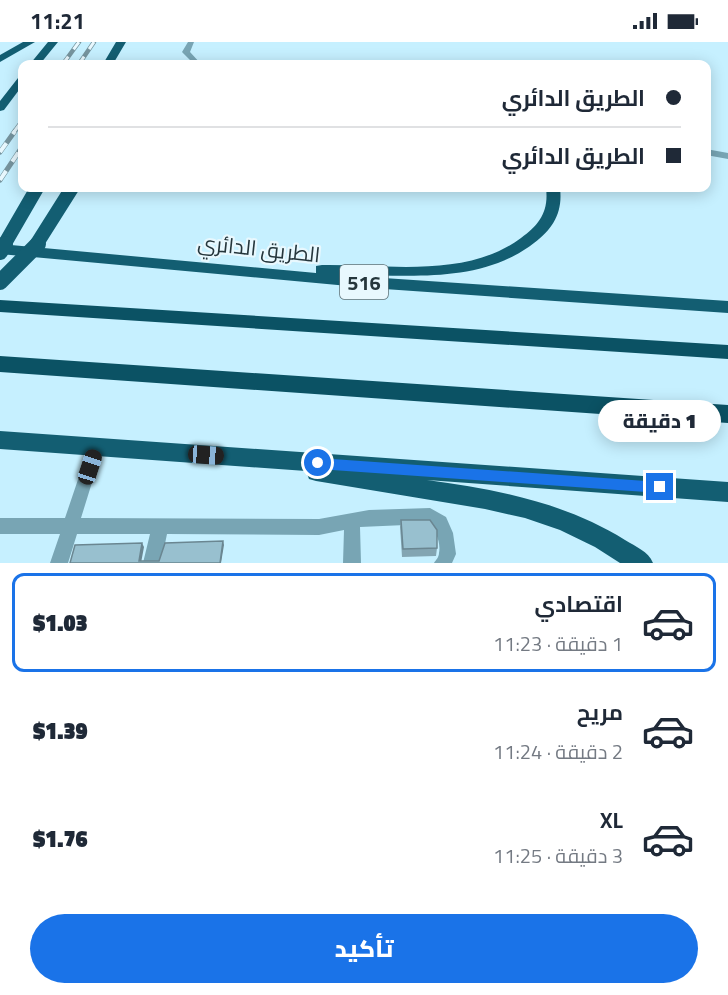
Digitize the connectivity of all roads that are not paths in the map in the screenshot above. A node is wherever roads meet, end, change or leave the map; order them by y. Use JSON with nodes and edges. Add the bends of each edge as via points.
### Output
{"nodes":[{"id":1,"x":30,"y":42,"type":"edge"},
{"id":2,"x":54,"y":42,"type":"edge"},
{"id":3,"x":121,"y":42,"type":"edge"},
{"id":4,"x":191,"y":42,"type":"edge"},
{"id":5,"x":0,"y":59,"type":"edge"},
{"id":6,"x":38,"y":60,"type":"edge"},
{"id":7,"x":110,"y":60,"type":"edge"},
{"id":8,"x":194,"y":60,"type":"edge"},
{"id":9,"x":18,"y":85,"type":"edge"},
{"id":10,"x":0,"y":108,"type":"edge"},
{"id":11,"x":711,"y":153,"type":"edge"},
{"id":12,"x":728,"y":156,"type":"edge"},
{"id":13,"x":35,"y":192,"type":"edge"},
{"id":14,"x":70,"y":192,"type":"edge"},
{"id":15,"x":553,"y":192,"type":"edge"},
{"id":16,"x":0,"y":250,"type":"edge"},
{"id":17,"x":281,"y":275,"type":"junction"},
{"id":18,"x":0,"y":282,"type":"edge"},
{"id":19,"x":0,"y":306,"type":"edge"},
{"id":20,"x":728,"y":307,"type":"edge"},
{"id":21,"x":728,"y":352,"type":"edge"},
{"id":22,"x":0,"y":364,"type":"edge"},
{"id":23,"x":728,"y":414,"type":"edge"},
{"id":24,"x":0,"y":440,"type":"edge"},
{"id":25,"x":96,"y":447,"type":"junction"},
{"id":26,"x":272,"y":460,"type":"junction"},
{"id":27,"x":728,"y":492,"type":"edge"},
{"id":28,"x":352,"y":521,"type":"junction"},
{"id":29,"x":0,"y":526,"type":"edge"},
{"id":30,"x":70,"y":527,"type":"junction"},
{"id":31,"x":160,"y":527,"type":"junction"},
{"id":32,"x":59,"y":563,"type":"edge"},
{"id":33,"x":152,"y":563,"type":"edge"},
{"id":34,"x":352,"y":563,"type":"edge"},
{"id":35,"x":443,"y":563,"type":"edge"},
{"id":36,"x":641,"y":563,"type":"edge"}],
"edges":[{"from":1,"to":5,"type":"highway"},
{"from":2,"to":6,"type":"highway"},
{"from":3,"to":7,"type":"highway"},
{"from":4,"to":8,"type":"lane","via":[[186,52]]},
{"from":9,"to":10,"type":"highway"},
{"from":11,"to":12,"type":"street"},
{"from":13,"to":16,"type":"highway","bridge":true},
{"from":14,"to":18,"type":"highway","bridge":true,"via":[[42,239]]},
{"from":15,"to":17,"type":"highway","via":[[553,210],[542,230],[520,248],[489,261],[435,270],[338,269]]},
{"from":16,"to":17,"type":"highway","name":"الطريق الدائري","number":"516"},
{"from":17,"to":20,"type":"highway","name":"الطريق الدائري","number":"516"},
{"from":19,"to":21,"type":"highway","number":"516"},
{"from":22,"to":23,"type":"highway"},
{"from":24,"to":25,"type":"highway"},
{"from":25,"to":26,"type":"highway"},
{"from":25,"to":30,"type":"lane"},
{"from":26,"to":27,"type":"highway"},
{"from":26,"to":36,"type":"highway","via":[[365,482],[522,505],[580,527]]},
{"from":28,"to":31,"type":"lane","via":[[319,527]]},
{"from":28,"to":34,"type":"lane"},
{"from":28,"to":35,"type":"lane","via":[[430,516],[443,527],[448,554]]},
{"from":29,"to":30,"type":"lane"},
{"from":30,"to":31,"type":"lane"},
{"from":30,"to":32,"type":"lane"},
{"from":31,"to":33,"type":"lane"}]}
